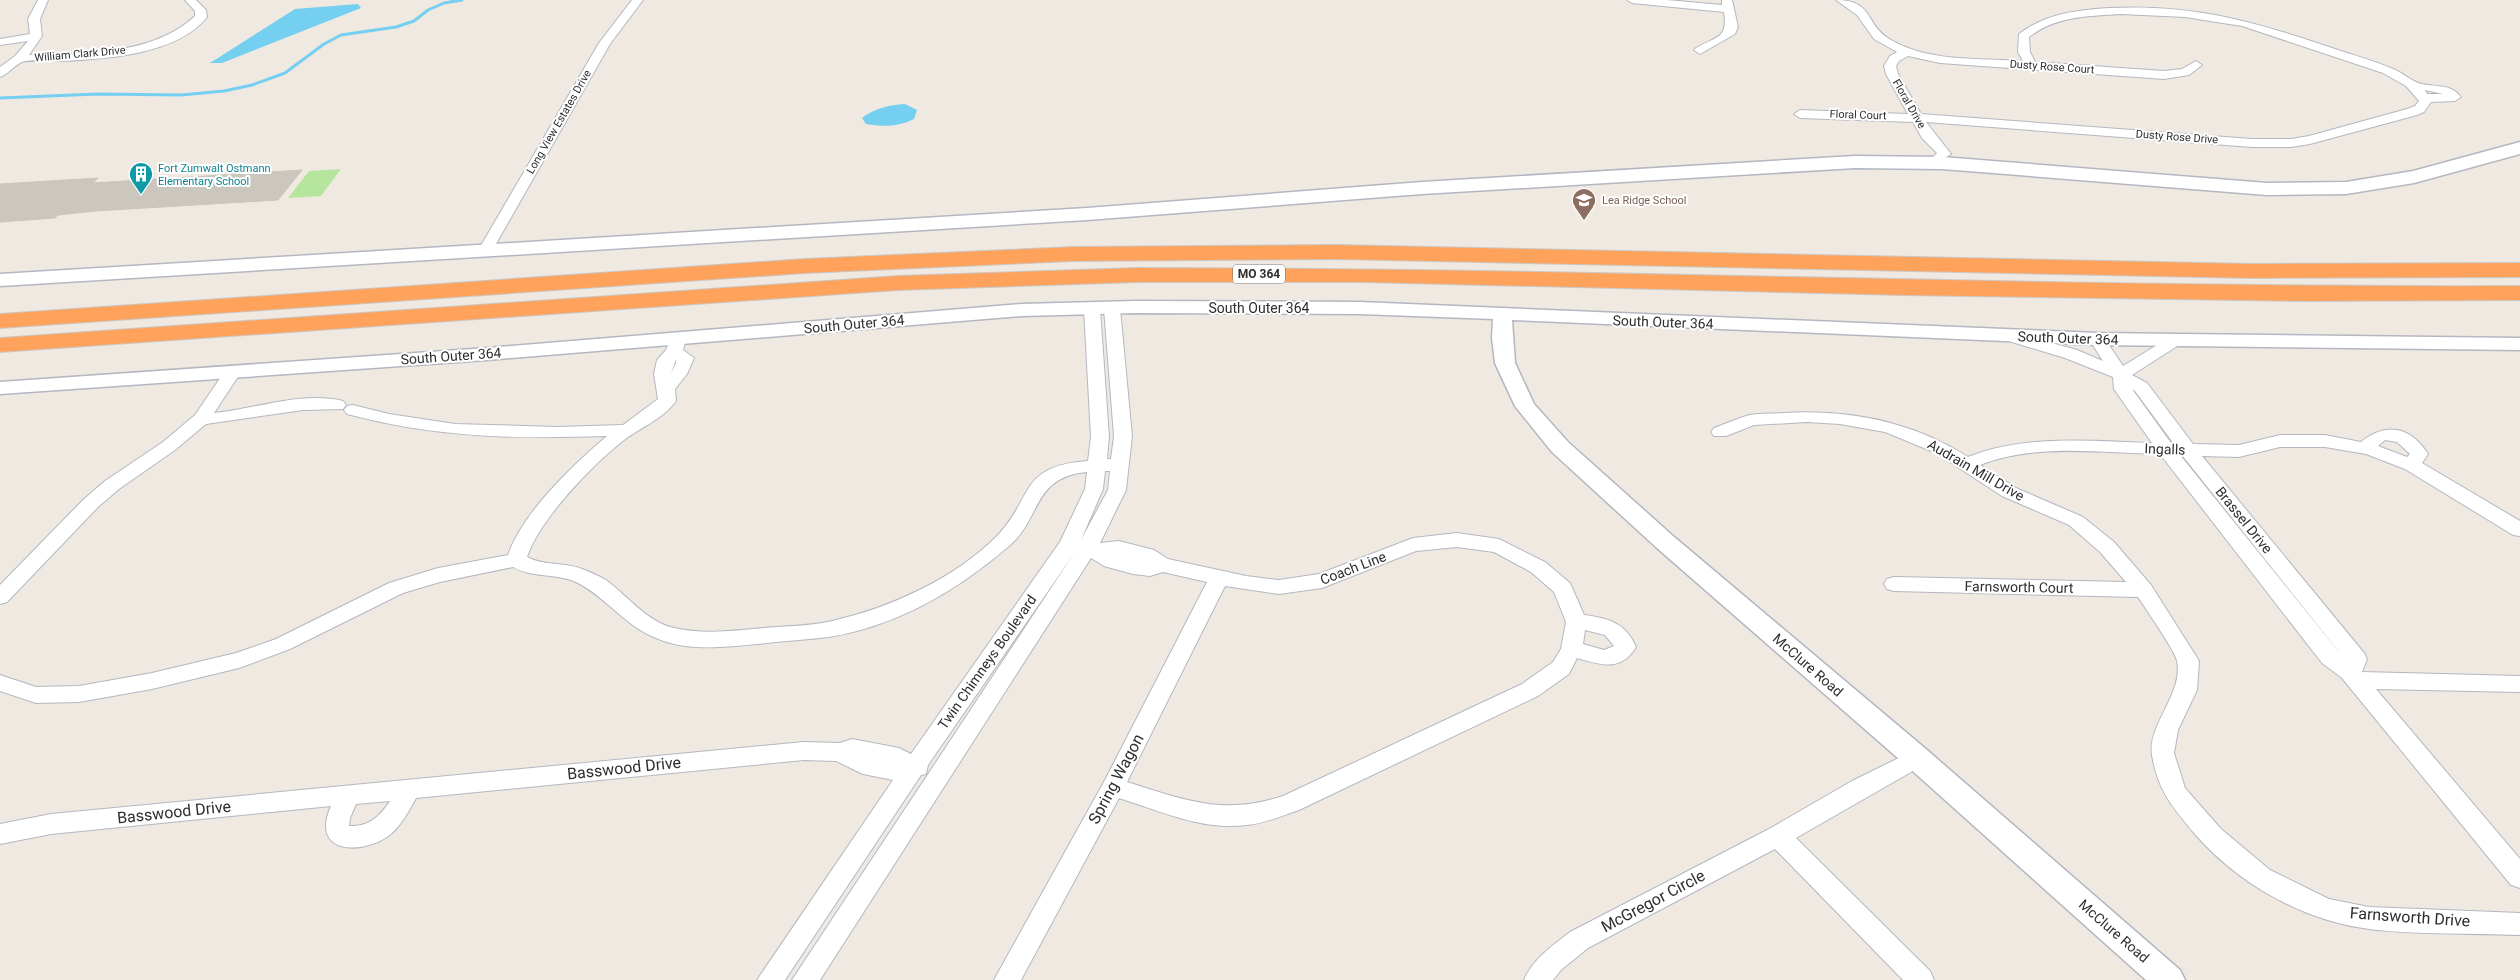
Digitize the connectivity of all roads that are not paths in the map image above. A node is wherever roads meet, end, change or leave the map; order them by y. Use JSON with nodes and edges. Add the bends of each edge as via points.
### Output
{"nodes":[{"id":1,"x":44,"y":0,"type":"edge"},
{"id":2,"x":190,"y":0,"type":"edge"},
{"id":3,"x":638,"y":0,"type":"edge"},
{"id":4,"x":1632,"y":0,"type":"edge"},
{"id":5,"x":1841,"y":0,"type":"edge"},
{"id":6,"x":1727,"y":4,"type":"edge"},
{"id":7,"x":36,"y":36,"type":"junction"},
{"id":8,"x":0,"y":42,"type":"edge"},
{"id":9,"x":1700,"y":50,"type":"dead end"},
{"id":10,"x":1907,"y":51,"type":"junction"},
{"id":11,"x":19,"y":59,"type":"junction"},
{"id":12,"x":2196,"y":65,"type":"dead end"},
{"id":13,"x":2031,"y":66,"type":"junction"},
{"id":14,"x":0,"y":73,"type":"edge"},
{"id":15,"x":2414,"y":86,"type":"junction"},
{"id":16,"x":2424,"y":98,"type":"junction"},
{"id":17,"x":1800,"y":114,"type":"dead end"},
{"id":18,"x":1916,"y":117,"type":"junction"},
{"id":19,"x":1927,"y":135,"type":"joint"},
{"id":20,"x":2520,"y":148,"type":"edge"},
{"id":21,"x":1940,"y":160,"type":"junction"},
{"id":22,"x":486,"y":249,"type":"junction"},
{"id":23,"x":2520,"y":270,"type":"edge"},
{"id":24,"x":0,"y":280,"type":"edge"},
{"id":25,"x":2520,"y":293,"type":"edge"},
{"id":26,"x":1102,"y":309,"type":"junction"},
{"id":27,"x":1503,"y":316,"type":"junction"},
{"id":28,"x":0,"y":321,"type":"edge"},
{"id":29,"x":2008,"y":336,"type":"junction"},
{"id":30,"x":2097,"y":339,"type":"junction"},
{"id":31,"x":2176,"y":340,"type":"junction"},
{"id":32,"x":2520,"y":344,"type":"edge"},
{"id":33,"x":0,"y":345,"type":"edge"},
{"id":34,"x":676,"y":345,"type":"junction"},
{"id":35,"x":233,"y":372,"type":"junction"},
{"id":36,"x":2121,"y":375,"type":"junction"},
{"id":37,"x":0,"y":388,"type":"edge"},
{"id":38,"x":201,"y":419,"type":"junction"},
{"id":39,"x":628,"y":430,"type":"junction"},
{"id":40,"x":1720,"y":432,"type":"dead end"},
{"id":41,"x":2166,"y":450,"type":"junction"},
{"id":42,"x":2188,"y":450,"type":"junction"},
{"id":43,"x":1120,"y":464,"type":"junction"},
{"id":44,"x":1967,"y":464,"type":"junction"},
{"id":45,"x":1097,"y":465,"type":"junction"},
{"id":46,"x":2520,"y":530,"type":"edge"},
{"id":47,"x":1084,"y":547,"type":"junction"},
{"id":48,"x":516,"y":560,"type":"junction"},
{"id":49,"x":1220,"y":576,"type":"junction"},
{"id":50,"x":1894,"y":584,"type":"dead end"},
{"id":51,"x":2144,"y":590,"type":"junction"},
{"id":52,"x":0,"y":597,"type":"edge"},
{"id":53,"x":1576,"y":622,"type":"junction"},
{"id":54,"x":1572,"y":649,"type":"junction"},
{"id":55,"x":2353,"y":676,"type":"junction"},
{"id":56,"x":0,"y":683,"type":"edge"},
{"id":57,"x":2520,"y":684,"type":"edge"},
{"id":58,"x":1917,"y":758,"type":"junction"},
{"id":59,"x":912,"y":765,"type":"junction"},
{"id":60,"x":940,"y":773,"type":"junction"},
{"id":61,"x":1113,"y":786,"type":"junction"},
{"id":62,"x":408,"y":790,"type":"junction"},
{"id":63,"x":348,"y":796,"type":"junction"},
{"id":64,"x":0,"y":834,"type":"edge"},
{"id":65,"x":1778,"y":836,"type":"junction"},
{"id":66,"x":2520,"y":876,"type":"edge"},
{"id":67,"x":2520,"y":924,"type":"edge"},
{"id":68,"x":770,"y":980,"type":"edge"},
{"id":69,"x":805,"y":980,"type":"edge"},
{"id":70,"x":1007,"y":980,"type":"edge"},
{"id":71,"x":1537,"y":980,"type":"edge"},
{"id":72,"x":1921,"y":980,"type":"edge"},
{"id":73,"x":2170,"y":980,"type":"edge"}],
"edges":[{"from":1,"to":7,"type":"street","via":[[34,19]]},
{"from":2,"to":11,"type":"street","name":"William Clark Drive","via":[[200,10],[201,17],[185,32],[165,40],[119,52]]},
{"from":3,"to":22,"type":"street","name":"Long View Estates Drive","via":[[605,43]]},
{"from":4,"to":6,"type":"street"},
{"from":5,"to":10,"type":"street","name":"Dusty Rose Court","via":[[1863,12],[1878,37]]},
{"from":6,"to":9,"type":"street","via":[[1732,27],[1729,34]]},
{"from":7,"to":8,"type":"street"},
{"from":7,"to":11,"type":"street","via":[[29,50]]},
{"from":10,"to":13,"type":"street","name":"Dusty Rose Court","via":[[1940,59]]},
{"from":10,"to":18,"type":"street","name":"Floral Drive","via":[[1890,66]]},
{"from":11,"to":14,"type":"street"},
{"from":12,"to":13,"type":"street","name":"Dusty Rose Court","via":[[2185,72],[2164,75]]},
{"from":13,"to":15,"type":"street","via":[[2022,41],[2026,31],[2036,22],[2076,10],[2144,8],[2205,15],[2265,29],[2382,70]]},
{"from":15,"to":16,"type":"street"},
{"from":15,"to":16,"type":"street","via":[[2440,90],[2455,97]]},
{"from":16,"to":18,"type":"street","name":"Dusty Rose Drive","via":[[2424,105],[2412,112],[2291,143],[2252,143]]},
{"from":17,"to":18,"type":"street","name":"Floral Court"},
{"from":18,"to":19,"type":"street","name":"Floral Drive"},
{"from":19,"to":21,"type":"street","name":"Floral Drive","via":[[1924,139],[1928,153]]},
{"from":20,"to":21,"type":"main road","via":[[2414,177],[2346,188],[2300,190]]},
{"from":21,"to":22,"type":"main road","via":[[1785,165],[1078,214]]},
{"from":22,"to":24,"type":"main road"},
{"from":23,"to":28,"type":"highway","number":"MO 364","via":[[2233,270],[1336,252],[1072,254],[851,264]]},
{"from":25,"to":33,"type":"highway","number":"MO 364","via":[[2250,293],[1364,275],[1138,275],[870,285]]},
{"from":26,"to":27,"type":"street","name":"South Outer 364","via":[[1360,308]]},
{"from":26,"to":34,"type":"street","name":"South Outer 364","via":[[1022,310]]},
{"from":26,"to":43,"type":"street","name":"Twin Chimneys Boulevard","via":[[1123,436]]},
{"from":26,"to":45,"type":"street","name":"Twin Chimneys Boulevard"},
{"from":27,"to":29,"type":"street","name":"South Outer 364"},
{"from":27,"to":58,"type":"street","name":"McClure Road","via":[[1505,363],[1525,406],[1560,447],[1665,542]]},
{"from":29,"to":30,"type":"street","name":"South Outer 364"},
{"from":29,"to":36,"type":"street","name":"Brassel Drive","via":[[2071,354]]},
{"from":30,"to":31,"type":"street","name":"South Outer 364"},
{"from":30,"to":36,"type":"street","name":"Brassel Drive"},
{"from":31,"to":32,"type":"street","name":"South Outer 364"},
{"from":31,"to":36,"type":"street"},
{"from":34,"to":35,"type":"street","name":"South Outer 364"},
{"from":34,"to":39,"type":"street","via":[[686,358],[677,379],[666,388],[667,401]]},
{"from":35,"to":37,"type":"street","name":"South Outer 364"},
{"from":35,"to":38,"type":"street"},
{"from":36,"to":41,"type":"street","name":"Brassel Drive","via":[[2123,389]]},
{"from":36,"to":42,"type":"street","name":"Brassel Drive","via":[[2141,387]]},
{"from":38,"to":39,"type":"street","via":[[228,418],[288,405],[315,403],[388,421],[462,432],[517,434]]},
{"from":38,"to":52,"type":"street","via":[[105,491]]},
{"from":39,"to":48,"type":"street","via":[[554,500],[529,531]]},
{"from":40,"to":44,"type":"street","name":"Audrain Mill Drive","via":[[1752,420],[1807,417],[1850,421],[1889,427],[1942,449]]},
{"from":41,"to":42,"type":"street","name":"Ingalls"},
{"from":41,"to":44,"type":"street","name":"Ingalls","via":[[2065,446],[2019,448]]},
{"from":41,"to":55,"type":"street","name":"Brassel Drive","via":[[2330,657]]},
{"from":42,"to":46,"type":"street","name":"Ingalls","via":[[2239,451],[2280,441],[2304,440],[2364,448],[2411,465]]},
{"from":42,"to":55,"type":"street","name":"Brassel Drive","via":[[2356,659]]},
{"from":43,"to":45,"type":"street"},
{"from":43,"to":47,"type":"street","name":"Twin Chimneys Boulevard","via":[[1117,490]]},
{"from":44,"to":51,"type":"street","name":"Audrain Mill Drive","via":[[2009,492],[2076,522],[2107,547]]},
{"from":45,"to":47,"type":"street","name":"Twin Chimneys Boulevard"},
{"from":45,"to":48,"type":"street","via":[[1058,472],[1042,482],[1006,539],[970,569],[917,600],[883,615],[830,629],[709,641],[663,633],[597,584],[573,573],[525,565]]},
{"from":47,"to":49,"type":"street","name":"Coach Line","via":[[1110,561],[1148,570],[1162,565]]},
{"from":47,"to":59,"type":"street","name":"Twin Chimneys Boulevard"},
{"from":47,"to":60,"type":"street","name":"Twin Chimneys Boulevard"},
{"from":48,"to":56,"type":"street","via":[[448,573],[396,588],[284,644],[239,660],[152,681],[79,694],[36,694]]},
{"from":49,"to":53,"type":"street","name":"Coach Line","via":[[1279,587],[1322,581],[1413,545],[1457,540],[1499,546],[1538,567],[1563,588]]},
{"from":49,"to":61,"type":"street","name":"Spring Wagon"},
{"from":50,"to":51,"type":"street","name":"Farnsworth Court"},
{"from":51,"to":67,"type":"street","name":"Farnsworth Drive","via":[[2188,661],[2186,690],[2167,730],[2163,753],[2174,792],[2212,836],[2261,878],[2325,909],[2369,918]]},
{"from":53,"to":54,"type":"street","name":"Coach Line"},
{"from":53,"to":54,"type":"street","via":[[1615,630],[1623,638],[1625,647],[1620,654],[1604,658]]},
{"from":54,"to":61,"type":"street","name":"Coach Line","via":[[1560,668],[1530,690],[1291,803],[1261,813],[1212,815]]},
{"from":55,"to":57,"type":"street"},
{"from":55,"to":66,"type":"street","name":"Brassel Drive"},
{"from":58,"to":65,"type":"street","name":"McGregor Circle"},
{"from":58,"to":73,"type":"street","name":"McClure Road"},
{"from":59,"to":60,"type":"street","name":"Basswood Drive"},
{"from":59,"to":62,"type":"street","name":"Basswood Drive","via":[[893,771],[852,761],[840,752],[804,751]]},
{"from":59,"to":68,"type":"street","name":"Twin Chimneys Boulevard"},
{"from":60,"to":69,"type":"street","name":"Twin Chimneys Boulevard"},
{"from":61,"to":70,"type":"street","name":"Spring Wagon"},
{"from":62,"to":63,"type":"street","name":"Basswood Drive"},
{"from":62,"to":63,"type":"street","via":[[388,823],[360,837],[342,836],[337,832],[338,818]]},
{"from":63,"to":64,"type":"street","name":"Basswood Drive","via":[[51,824]]},
{"from":65,"to":71,"type":"street","name":"McGregor Circle","via":[[1579,940],[1552,962]]},
{"from":65,"to":72,"type":"street"}]}
